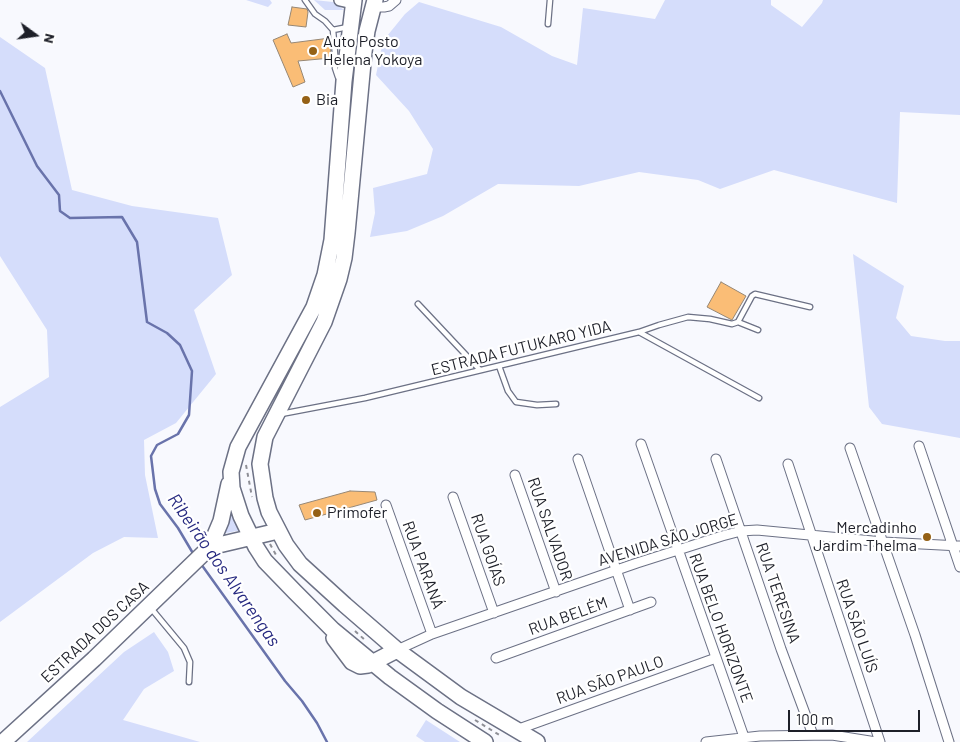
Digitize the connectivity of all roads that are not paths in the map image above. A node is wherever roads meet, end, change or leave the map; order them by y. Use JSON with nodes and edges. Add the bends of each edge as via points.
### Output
{"nodes":[{"id":1,"x":305,"y":0,"type":"edge"},
{"id":2,"x":396,"y":0,"type":"edge"},
{"id":3,"x":550,"y":0,"type":"edge"},
{"id":4,"x":349,"y":1,"type":"edge"},
{"id":5,"x":374,"y":3,"type":"edge"},
{"id":6,"x":548,"y":24,"type":"dead end"},
{"id":7,"x":350,"y":26,"type":"junction"},
{"id":8,"x":333,"y":30,"type":"junction"},
{"id":9,"x":344,"y":81,"type":"junction"},
{"id":10,"x":418,"y":304,"type":"dead end"},
{"id":11,"x":810,"y":306,"type":"dead end"},
{"id":12,"x":738,"y":322,"type":"junction"},
{"id":13,"x":758,"y":330,"type":"dead end"},
{"id":14,"x":639,"y":332,"type":"junction"},
{"id":15,"x":499,"y":366,"type":"junction"},
{"id":16,"x":480,"y":370,"type":"junction"},
{"id":17,"x":759,"y":398,"type":"dead end"},
{"id":18,"x":556,"y":404,"type":"dead end"},
{"id":19,"x":275,"y":416,"type":"junction"},
{"id":20,"x":641,"y":444,"type":"dead end"},
{"id":21,"x":919,"y":446,"type":"dead end"},
{"id":22,"x":850,"y":448,"type":"dead end"},
{"id":23,"x":578,"y":459,"type":"dead end"},
{"id":24,"x":716,"y":459,"type":"dead end"},
{"id":25,"x":788,"y":464,"type":"dead end"},
{"id":26,"x":515,"y":475,"type":"dead end"},
{"id":27,"x":231,"y":478,"type":"junction"},
{"id":28,"x":453,"y":497,"type":"dead end"},
{"id":29,"x":386,"y":505,"type":"dead end"},
{"id":30,"x":278,"y":531,"type":"junction"},
{"id":31,"x":741,"y":531,"type":"junction"},
{"id":32,"x":810,"y":535,"type":"junction"},
{"id":33,"x":250,"y":537,"type":"junction"},
{"id":34,"x":226,"y":542,"type":"junction"},
{"id":35,"x":883,"y":542,"type":"junction"},
{"id":36,"x":956,"y":546,"type":"edge"},
{"id":37,"x":206,"y":550,"type":"junction"},
{"id":38,"x":677,"y":550,"type":"junction"},
{"id":39,"x":260,"y":554,"type":"junction"},
{"id":40,"x":960,"y":567,"type":"edge"},
{"id":41,"x":617,"y":570,"type":"junction"},
{"id":42,"x":556,"y":592,"type":"junction"},
{"id":43,"x":651,"y":602,"type":"dead end"},
{"id":44,"x":150,"y":606,"type":"junction"},
{"id":45,"x":630,"y":610,"type":"junction"},
{"id":46,"x":494,"y":614,"type":"junction"},
{"id":47,"x":432,"y":634,"type":"junction"},
{"id":48,"x":397,"y":650,"type":"junction"},
{"id":49,"x":496,"y":658,"type":"dead end"},
{"id":50,"x":716,"y":658,"type":"junction"},
{"id":51,"x":374,"y":662,"type":"junction"},
{"id":52,"x":189,"y":682,"type":"dead end"},
{"id":53,"x":515,"y":730,"type":"junction"},
{"id":54,"x":813,"y":735,"type":"junction"},
{"id":55,"x":744,"y":737,"type":"junction"},
{"id":56,"x":776,"y":739,"type":"edge"},
{"id":57,"x":856,"y":740,"type":"edge"},
{"id":58,"x":3,"y":742,"type":"edge"},
{"id":59,"x":485,"y":742,"type":"edge"},
{"id":60,"x":537,"y":742,"type":"edge"},
{"id":61,"x":706,"y":742,"type":"edge"},
{"id":62,"x":876,"y":742,"type":"edge"},
{"id":63,"x":880,"y":742,"type":"edge"},
{"id":64,"x":949,"y":742,"type":"edge"}],
"edges":[{"from":1,"to":8,"type":"lane"},
{"from":2,"to":5,"type":"street","via":[[384,7]]},
{"from":3,"to":6,"type":"lane"},
{"from":4,"to":7,"type":"main road"},
{"from":5,"to":19,"type":"main road","via":[[364,52],[348,234],[339,279],[324,322]]},
{"from":7,"to":8,"type":"lane"},
{"from":7,"to":9,"type":"main road"},
{"from":8,"to":9,"type":"lane","via":[[335,68],[338,77]]},
{"from":9,"to":27,"type":"main road","via":[[332,240],[325,275],[314,307],[241,440]]},
{"from":10,"to":16,"type":"lane"},
{"from":11,"to":12,"type":"lane","via":[[755,294]]},
{"from":12,"to":13,"type":"lane","name":"ESTRADA FUTUKARO YIDA"},
{"from":12,"to":14,"type":"lane","name":"ESTRADA FUTUKARO YIDA","via":[[727,324],[688,317]]},
{"from":14,"to":15,"type":"lane","name":"ESTRADA FUTUKARO YIDA"},
{"from":14,"to":17,"type":"lane"},
{"from":15,"to":16,"type":"lane","name":"ESTRADA FUTUKARO YIDA"},
{"from":15,"to":18,"type":"lane","via":[[508,391],[516,402]]},
{"from":16,"to":19,"type":"lane","name":"ESTRADA FUTUKARO YIDA"},
{"from":19,"to":30,"type":"main road","via":[[263,444],[260,464],[264,498]]},
{"from":20,"to":38,"type":"street","name":"RUA BELO HORIZONTE"},
{"from":21,"to":36,"type":"street"},
{"from":22,"to":35,"type":"street"},
{"from":23,"to":41,"type":"street"},
{"from":24,"to":31,"type":"street","name":"RUA TERESINA"},
{"from":25,"to":32,"type":"street","name":"RUA SÃO LUÍS"},
{"from":26,"to":42,"type":"street","name":"RUA SALVADOR"},
{"from":27,"to":33,"type":"main road","via":[[235,501]]},
{"from":27,"to":37,"type":"main road","via":[[221,521]]},
{"from":28,"to":46,"type":"street","name":"RUA GOÍAS"},
{"from":29,"to":47,"type":"street","name":"RUA PARANÁ"},
{"from":30,"to":33,"type":"main road"},
{"from":30,"to":48,"type":"main road","via":[[300,564]]},
{"from":31,"to":32,"type":"street","name":"AVENIDA SÃO JORGE"},
{"from":31,"to":38,"type":"street","name":"AVENIDA SÃO JORGE"},
{"from":31,"to":54,"type":"street","name":"RUA TERESINA"},
{"from":32,"to":35,"type":"street","name":"AVENIDA SÃO JORGE"},
{"from":32,"to":63,"type":"street","name":"RUA SÃO LUÍS"},
{"from":33,"to":34,"type":"main road"},
{"from":33,"to":39,"type":"main road"},
{"from":34,"to":37,"type":"main road"},
{"from":34,"to":39,"type":"main road"},
{"from":35,"to":36,"type":"street","name":"AVENIDA SÃO JORGE"},
{"from":35,"to":64,"type":"street"},
{"from":36,"to":40,"type":"street"},
{"from":37,"to":44,"type":"main road","name":"ESTRADA DOS CASA"},
{"from":38,"to":41,"type":"street","name":"AVENIDA SÃO JORGE"},
{"from":38,"to":50,"type":"street","name":"RUA BELO HORIZONTE"},
{"from":39,"to":51,"type":"main road","via":[[317,614]]},
{"from":41,"to":42,"type":"street","name":"AVENIDA SÃO JORGE"},
{"from":41,"to":45,"type":"street"},
{"from":42,"to":46,"type":"street","name":"AVENIDA SÃO JORGE"},
{"from":43,"to":45,"type":"street","name":"RUA BELÉM"},
{"from":44,"to":52,"type":"lane","via":[[184,648],[190,662]]},
{"from":44,"to":58,"type":"main road","name":"ESTRADA DOS CASA"},
{"from":45,"to":49,"type":"street","name":"RUA BELÉM"},
{"from":46,"to":47,"type":"street","name":"AVENIDA SÃO JORGE"},
{"from":47,"to":48,"type":"street","name":"AVENIDA SÃO JORGE"},
{"from":48,"to":51,"type":"main road"},
{"from":48,"to":53,"type":"main road","via":[[461,697]]},
{"from":50,"to":53,"type":"street","name":"RUA SÃO PAULO"},
{"from":50,"to":55,"type":"street","name":"RUA BELO HORIZONTE"},
{"from":51,"to":59,"type":"main road","via":[[412,693]]},
{"from":53,"to":60,"type":"main road"},
{"from":54,"to":56,"type":"street"},
{"from":54,"to":57,"type":"street"},
{"from":55,"to":56,"type":"street"},
{"from":55,"to":61,"type":"street"},
{"from":57,"to":62,"type":"street"}]}
